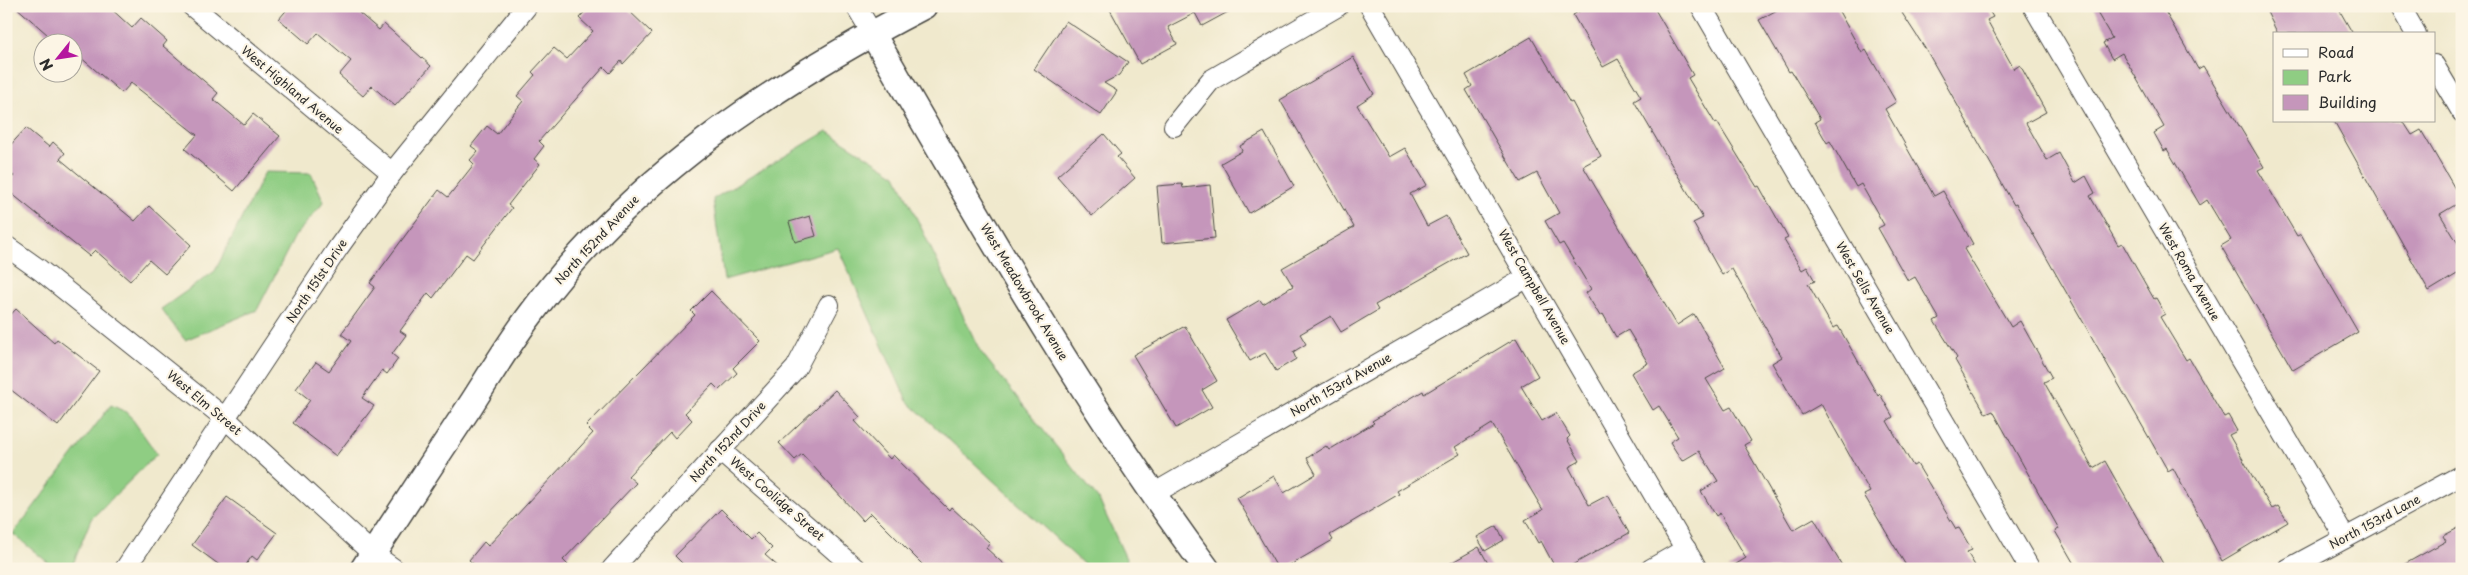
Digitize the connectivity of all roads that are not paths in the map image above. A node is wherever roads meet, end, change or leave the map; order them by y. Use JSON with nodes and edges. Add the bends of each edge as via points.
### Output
{"nodes":[{"id":1,"x":192,"y":6,"type":"edge"},
{"id":2,"x":528,"y":6,"type":"edge"},
{"id":3,"x":856,"y":6,"type":"edge"},
{"id":4,"x":924,"y":6,"type":"edge"},
{"id":5,"x":1338,"y":6,"type":"edge"},
{"id":6,"x":1370,"y":6,"type":"edge"},
{"id":7,"x":1701,"y":6,"type":"edge"},
{"id":8,"x":2032,"y":6,"type":"edge"},
{"id":9,"x":2400,"y":6,"type":"edge"},
{"id":10,"x":2415,"y":32,"type":"edge"},
{"id":11,"x":872,"y":33,"type":"junction"},
{"id":12,"x":2436,"y":68,"type":"edge"},
{"id":13,"x":2462,"y":112,"type":"edge"},
{"id":14,"x":1174,"y":126,"type":"dead end"},
{"id":15,"x":392,"y":173,"type":"junction"},
{"id":16,"x":6,"y":246,"type":"edge"},
{"id":17,"x":1528,"y":277,"type":"junction"},
{"id":18,"x":829,"y":305,"type":"dead end"},
{"id":19,"x":226,"y":419,"type":"junction"},
{"id":20,"x":720,"y":450,"type":"junction"},
{"id":21,"x":2462,"y":475,"type":"edge"},
{"id":22,"x":1153,"y":494,"type":"junction"},
{"id":23,"x":2345,"y":538,"type":"junction"},
{"id":24,"x":1686,"y":549,"type":"junction"},
{"id":25,"x":368,"y":561,"type":"edge"},
{"id":26,"x":125,"y":569,"type":"edge"},
{"id":27,"x":394,"y":569,"type":"edge"},
{"id":28,"x":612,"y":569,"type":"edge"},
{"id":29,"x":856,"y":569,"type":"edge"},
{"id":30,"x":1207,"y":569,"type":"edge"},
{"id":31,"x":1651,"y":569,"type":"edge"},
{"id":32,"x":1697,"y":569,"type":"edge"},
{"id":33,"x":2030,"y":569,"type":"edge"},
{"id":34,"x":2288,"y":569,"type":"edge"}],
"edges":[{"from":1,"to":15,"type":"street","name":"West Highland Avenue"},
{"from":2,"to":15,"type":"street","name":"North 151st Drive"},
{"from":3,"to":11,"type":"street","name":"West Meadowbrook Avenue"},
{"from":4,"to":11,"type":"street","name":"North 152nd Avenue"},
{"from":5,"to":14,"type":"street","via":[[1211,80]]},
{"from":6,"to":17,"type":"street","name":"West Campbell Avenue"},
{"from":7,"to":33,"type":"street","name":"West Sells Avenue"},
{"from":8,"to":23,"type":"street","name":"West Roma Avenue"},
{"from":9,"to":10,"type":"street"},
{"from":11,"to":22,"type":"street","name":"West Meadowbrook Avenue","via":[[1027,301]]},
{"from":11,"to":25,"type":"street","name":"North 152nd Avenue","via":[[768,96],[697,147],[612,221],[531,314]]},
{"from":12,"to":13,"type":"street"},
{"from":15,"to":19,"type":"street","name":"North 151st Drive","via":[[338,248]]},
{"from":16,"to":19,"type":"street","name":"West Elm Street"},
{"from":17,"to":22,"type":"street","name":"North 153rd Avenue"},
{"from":17,"to":24,"type":"street","name":"West Campbell Avenue"},
{"from":18,"to":20,"type":"street","name":"North 152nd Drive","via":[[796,368]]},
{"from":19,"to":25,"type":"street","name":"West Elm Street"},
{"from":19,"to":26,"type":"street","name":"North 151st Drive"},
{"from":20,"to":28,"type":"street","name":"North 152nd Drive"},
{"from":20,"to":29,"type":"street","name":"West Coolidge Street"},
{"from":21,"to":23,"type":"street","name":"North 153rd Lane"},
{"from":22,"to":30,"type":"street","name":"West Meadowbrook Avenue"},
{"from":23,"to":34,"type":"street","name":"North 153rd Lane"},
{"from":24,"to":31,"type":"street"},
{"from":24,"to":32,"type":"street","name":"West Campbell Avenue"},
{"from":25,"to":27,"type":"street","name":"West Elm Street"}]}
